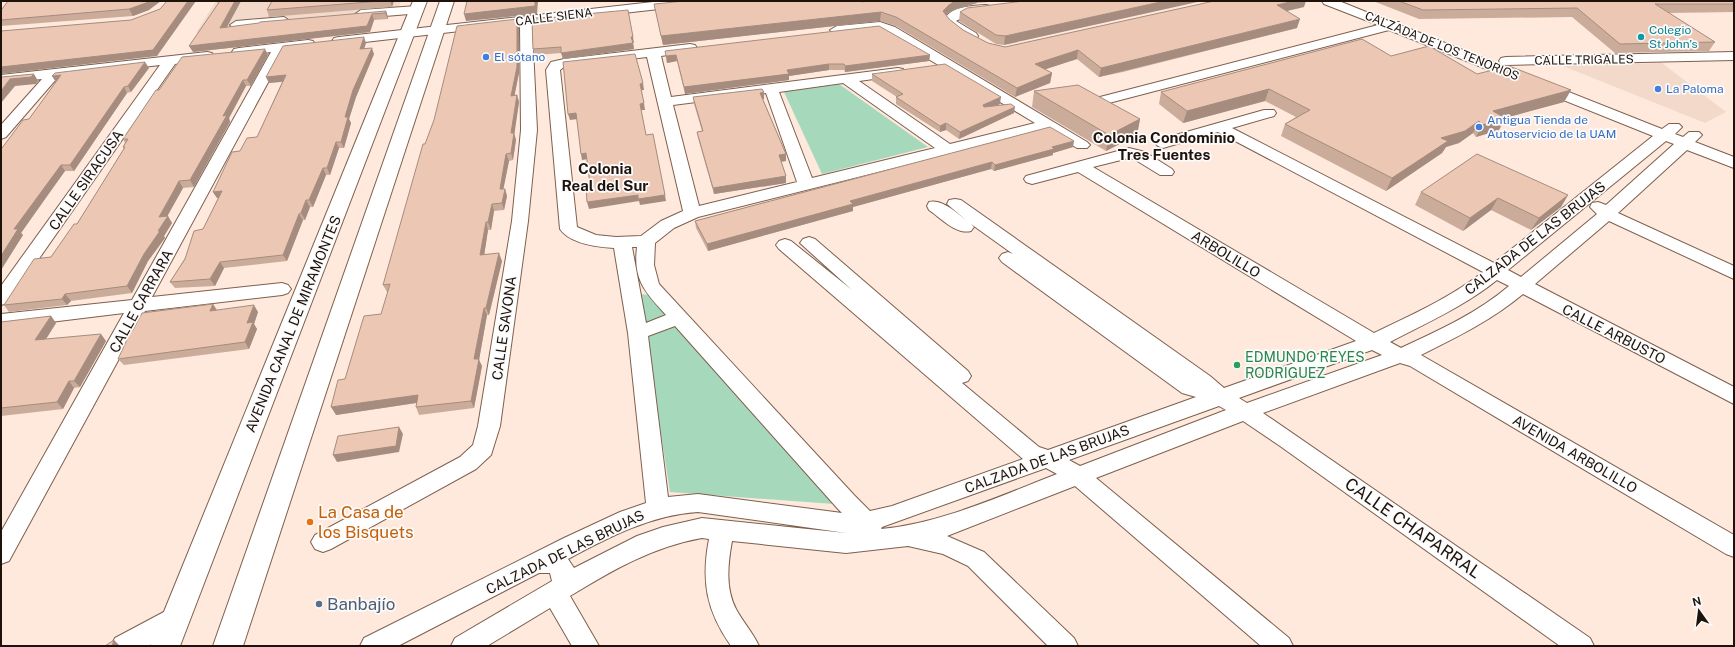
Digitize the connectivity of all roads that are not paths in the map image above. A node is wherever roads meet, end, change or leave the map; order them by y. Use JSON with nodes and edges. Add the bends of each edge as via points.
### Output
{"nodes":[{"id":1,"x":447,"y":1,"type":"edge"},
{"id":2,"x":688,"y":1,"type":"edge"},
{"id":3,"x":1331,"y":1,"type":"edge"},
{"id":4,"x":1350,"y":1,"type":"edge"},
{"id":5,"x":418,"y":5,"type":"edge"},
{"id":6,"x":587,"y":7,"type":"edge"},
{"id":7,"x":996,"y":8,"type":"edge"},
{"id":8,"x":346,"y":16,"type":"edge"},
{"id":9,"x":299,"y":20,"type":"edge"},
{"id":10,"x":528,"y":21,"type":"junction"},
{"id":11,"x":1392,"y":22,"type":"junction"},
{"id":12,"x":236,"y":25,"type":"edge"},
{"id":13,"x":436,"y":30,"type":"junction"},
{"id":14,"x":827,"y":32,"type":"edge"},
{"id":15,"x":408,"y":33,"type":"junction"},
{"id":16,"x":984,"y":44,"type":"edge"},
{"id":17,"x":700,"y":47,"type":"edge"},
{"id":18,"x":280,"y":48,"type":"junction"},
{"id":19,"x":653,"y":52,"type":"junction"},
{"id":20,"x":1734,"y":56,"type":"edge"},
{"id":21,"x":171,"y":60,"type":"junction"},
{"id":22,"x":1506,"y":61,"type":"junction"},
{"id":23,"x":947,"y":64,"type":"junction"},
{"id":24,"x":927,"y":68,"type":"edge"},
{"id":25,"x":912,"y":70,"type":"edge"},
{"id":26,"x":55,"y":72,"type":"junction"},
{"id":27,"x":1,"y":79,"type":"edge"},
{"id":28,"x":846,"y":79,"type":"junction"},
{"id":29,"x":771,"y":88,"type":"junction"},
{"id":30,"x":1101,"y":97,"type":"edge"},
{"id":31,"x":665,"y":102,"type":"junction"},
{"id":32,"x":1269,"y":113,"type":"dead end"},
{"id":33,"x":1047,"y":125,"type":"junction"},
{"id":34,"x":1213,"y":128,"type":"junction"},
{"id":35,"x":1,"y":134,"type":"edge"},
{"id":36,"x":1679,"y":135,"type":"junction"},
{"id":37,"x":1163,"y":142,"type":"dead end"},
{"id":38,"x":1082,"y":145,"type":"dead end"},
{"id":39,"x":948,"y":150,"type":"junction"},
{"id":40,"x":1734,"y":153,"type":"edge"},
{"id":41,"x":1633,"y":160,"type":"junction"},
{"id":42,"x":1087,"y":164,"type":"junction"},
{"id":43,"x":1655,"y":169,"type":"junction"},
{"id":44,"x":1166,"y":172,"type":"dead end"},
{"id":45,"x":1032,"y":180,"type":"dead end"},
{"id":46,"x":806,"y":185,"type":"junction"},
{"id":47,"x":1586,"y":199,"type":"junction"},
{"id":48,"x":955,"y":204,"type":"dead end"},
{"id":49,"x":935,"y":206,"type":"dead end"},
{"id":50,"x":692,"y":213,"type":"junction"},
{"id":51,"x":1607,"y":214,"type":"junction"},
{"id":52,"x":646,"y":241,"type":"junction"},
{"id":53,"x":622,"y":243,"type":"junction"},
{"id":54,"x":809,"y":243,"type":"dead end"},
{"id":55,"x":785,"y":246,"type":"dead end"},
{"id":56,"x":1495,"y":272,"type":"junction"},
{"id":57,"x":1734,"y":273,"type":"edge"},
{"id":58,"x":1521,"y":286,"type":"junction"},
{"id":59,"x":282,"y":289,"type":"dead end"},
{"id":60,"x":1,"y":299,"type":"edge"},
{"id":61,"x":138,"y":307,"type":"junction"},
{"id":62,"x":679,"y":317,"type":"junction"},
{"id":63,"x":1,"y":321,"type":"edge"},
{"id":64,"x":638,"y":333,"type":"junction"},
{"id":65,"x":1379,"y":339,"type":"junction"},
{"id":66,"x":1409,"y":356,"type":"junction"},
{"id":67,"x":1220,"y":396,"type":"junction"},
{"id":68,"x":1734,"y":396,"type":"edge"},
{"id":69,"x":1244,"y":412,"type":"junction"},
{"id":70,"x":1048,"y":459,"type":"junction"},
{"id":71,"x":1077,"y":475,"type":"junction"},
{"id":72,"x":658,"y":508,"type":"junction"},
{"id":73,"x":867,"y":521,"type":"junction"},
{"id":74,"x":722,"y":529,"type":"junction"},
{"id":75,"x":902,"y":537,"type":"junction"},
{"id":76,"x":323,"y":542,"type":"dead end"},
{"id":77,"x":572,"y":545,"type":"junction"},
{"id":78,"x":1734,"y":546,"type":"edge"},
{"id":79,"x":1,"y":554,"type":"edge"},
{"id":80,"x":540,"y":563,"type":"junction"},
{"id":81,"x":590,"y":571,"type":"junction"},
{"id":82,"x":557,"y":591,"type":"junction"},
{"id":83,"x":178,"y":616,"type":"junction"},
{"id":84,"x":124,"y":646,"type":"edge"},
{"id":85,"x":165,"y":646,"type":"edge"},
{"id":86,"x":228,"y":646,"type":"edge"},
{"id":87,"x":373,"y":646,"type":"edge"},
{"id":88,"x":464,"y":646,"type":"edge"},
{"id":89,"x":586,"y":646,"type":"edge"},
{"id":90,"x":746,"y":646,"type":"edge"},
{"id":91,"x":1065,"y":646,"type":"edge"},
{"id":92,"x":1280,"y":646,"type":"edge"},
{"id":93,"x":1581,"y":646,"type":"edge"}],
"edges":[{"from":1,"to":13,"type":"main road"},
{"from":2,"to":6,"type":"street","name":"CALLE SIENA"},
{"from":3,"to":11,"type":"street","name":"CALZADA DE LOS TENORIOS"},
{"from":4,"to":11,"type":"street","name":"CALZADA DE LOS TENORIOS"},
{"from":5,"to":8,"type":"street"},
{"from":5,"to":15,"type":"main road","name":"AVENIDA CANAL DE MIRAMONTES"},
{"from":6,"to":10,"type":"street","name":"CALLE SIENA"},
{"from":7,"to":16,"type":"street","via":[[964,11],[951,18],[953,25]]},
{"from":9,"to":12,"type":"street"},
{"from":10,"to":13,"type":"street","name":"CALLE SIENA"},
{"from":10,"to":76,"type":"street","name":"CALLE SAVONA","via":[[526,26],[529,130],[520,222],[489,426],[483,449],[468,463]]},
{"from":11,"to":22,"type":"street","name":"CALZADA DE LOS TENORIOS"},
{"from":11,"to":30,"type":"street"},
{"from":11,"to":36,"type":"street","name":"CALZADA DE LOS TENORIOS"},
{"from":13,"to":15,"type":"street","name":"CALLE SIENA"},
{"from":13,"to":86,"type":"main road"},
{"from":14,"to":23,"type":"street","via":[[880,26]]},
{"from":15,"to":18,"type":"street","name":"CALLE SIENA"},
{"from":15,"to":83,"type":"main road","name":"AVENIDA CANAL DE MIRAMONTES"},
{"from":17,"to":19,"type":"street"},
{"from":18,"to":21,"type":"street","name":"CALLE SIENA"},
{"from":18,"to":61,"type":"street","name":"CALLE CARRARA"},
{"from":19,"to":31,"type":"street"},
{"from":19,"to":53,"type":"street","via":[[564,63],[556,65],[553,70],[569,229],[591,240]]},
{"from":20,"to":22,"type":"street","name":"CALLE TRIGALES"},
{"from":21,"to":26,"type":"street","name":"CALLE SIENA"},
{"from":21,"to":60,"type":"street","name":"CALLE SIRACUSA"},
{"from":22,"to":36,"type":"street","name":"CALZADA DE LOS TENORIOS"},
{"from":23,"to":24,"type":"street"},
{"from":23,"to":33,"type":"street"},
{"from":25,"to":28,"type":"street"},
{"from":26,"to":27,"type":"street","name":"CALLE SIENA"},
{"from":26,"to":35,"type":"street"},
{"from":28,"to":29,"type":"street"},
{"from":28,"to":39,"type":"street"},
{"from":29,"to":31,"type":"street"},
{"from":29,"to":46,"type":"street"},
{"from":31,"to":50,"type":"street"},
{"from":32,"to":34,"type":"street"},
{"from":33,"to":38,"type":"street"},
{"from":33,"to":39,"type":"street"},
{"from":34,"to":37,"type":"street"},
{"from":34,"to":56,"type":"street","via":[[1471,270],[1480,273]]},
{"from":36,"to":40,"type":"street","name":"CALZADA DE LOS TENORIOS"},
{"from":36,"to":41,"type":"street","name":"CALZADA DE LAS BRUJAS"},
{"from":36,"to":43,"type":"street","name":"CALZADA DE LAS BRUJAS"},
{"from":39,"to":46,"type":"street"},
{"from":41,"to":43,"type":"street"},
{"from":41,"to":47,"type":"street","name":"CALZADA DE LAS BRUJAS"},
{"from":42,"to":44,"type":"street","via":[[1129,153]]},
{"from":42,"to":45,"type":"street"},
{"from":42,"to":65,"type":"street","name":"ARBOLILLO"},
{"from":43,"to":51,"type":"street","name":"CALZADA DE LAS BRUJAS"},
{"from":46,"to":50,"type":"street"},
{"from":47,"to":51,"type":"street"},
{"from":47,"to":56,"type":"street","name":"CALZADA DE LAS BRUJAS"},
{"from":48,"to":67,"type":"street","via":[[1203,381]]},
{"from":49,"to":67,"type":"street","via":[[1189,388]]},
{"from":50,"to":52,"type":"street","via":[[658,229]]},
{"from":51,"to":57,"type":"street"},
{"from":51,"to":58,"type":"street","name":"CALZADA DE LAS BRUJAS"},
{"from":52,"to":53,"type":"street"},
{"from":52,"to":62,"type":"street","via":[[645,275],[651,287]]},
{"from":53,"to":64,"type":"street"},
{"from":54,"to":70,"type":"street","via":[[1043,447]]},
{"from":55,"to":70,"type":"street","via":[[1032,453]]},
{"from":56,"to":58,"type":"street","name":"CALLE ARBUSTO"},
{"from":56,"to":65,"type":"street","name":"CALZADA DE LAS BRUJAS","via":[[1475,288]]},
{"from":58,"to":66,"type":"street","name":"CALZADA DE LAS BRUJAS","via":[[1497,306]]},
{"from":58,"to":68,"type":"street","name":"CALLE ARBUSTO"},
{"from":59,"to":61,"type":"street"},
{"from":61,"to":63,"type":"street"},
{"from":61,"to":79,"type":"street","name":"CALLE CARRARA"},
{"from":62,"to":64,"type":"street"},
{"from":62,"to":73,"type":"street","via":[[846,502]]},
{"from":64,"to":72,"type":"street"},
{"from":65,"to":66,"type":"street","name":"AVENIDA ARBOLILLO"},
{"from":65,"to":67,"type":"street","name":"CALZADA DE LAS BRUJAS"},
{"from":66,"to":69,"type":"street","name":"CALZADA DE LAS BRUJAS"},
{"from":66,"to":78,"type":"street","name":"AVENIDA ARBOLILLO"},
{"from":67,"to":69,"type":"street","name":"CALLE CHAPARRAL"},
{"from":67,"to":70,"type":"street","name":"CALZADA DE LAS BRUJAS"},
{"from":69,"to":71,"type":"street","name":"CALZADA DE LAS BRUJAS"},
{"from":69,"to":93,"type":"street","name":"CALLE CHAPARRAL","via":[[1288,440]]},
{"from":70,"to":71,"type":"street"},
{"from":70,"to":73,"type":"street","name":"CALZADA DE LAS BRUJAS","via":[[918,506]]},
{"from":71,"to":75,"type":"street","name":"CALZADA DE LAS BRUJAS","via":[[948,526]]},
{"from":71,"to":92,"type":"street"},
{"from":72,"to":73,"type":"street","name":"CALZADA DE LAS BRUJAS","via":[[698,503],[839,522]]},
{"from":72,"to":77,"type":"street","name":"CALZADA DE LAS BRUJAS","via":[[628,518]]},
{"from":73,"to":75,"type":"street","via":[[887,534]]},
{"from":74,"to":75,"type":"street","name":"CALZADA DE LAS BRUJAS","via":[[846,543]]},
{"from":74,"to":81,"type":"street","name":"CALZADA DE LAS BRUJAS","via":[[687,530],[649,540]]},
{"from":74,"to":90,"type":"street","via":[[716,568],[718,595],[726,617]]},
{"from":75,"to":91,"type":"street","via":[[943,544],[960,550],[976,560]]},
{"from":77,"to":80,"type":"street","name":"CALZADA DE LAS BRUJAS"},
{"from":77,"to":81,"type":"street","via":[[568,559],[570,564],[576,569]]},
{"from":80,"to":82,"type":"street","via":[[554,562],[563,569],[564,582]]},
{"from":80,"to":87,"type":"street","name":"CALZADA DE LAS BRUJAS"},
{"from":81,"to":82,"type":"street","name":"CALZADA DE LAS BRUJAS"},
{"from":82,"to":88,"type":"street","name":"CALZADA DE LAS BRUJAS"},
{"from":82,"to":89,"type":"street"},
{"from":83,"to":84,"type":"street"},
{"from":83,"to":85,"type":"main road","name":"AVENIDA CANAL DE MIRAMONTES"}]}
